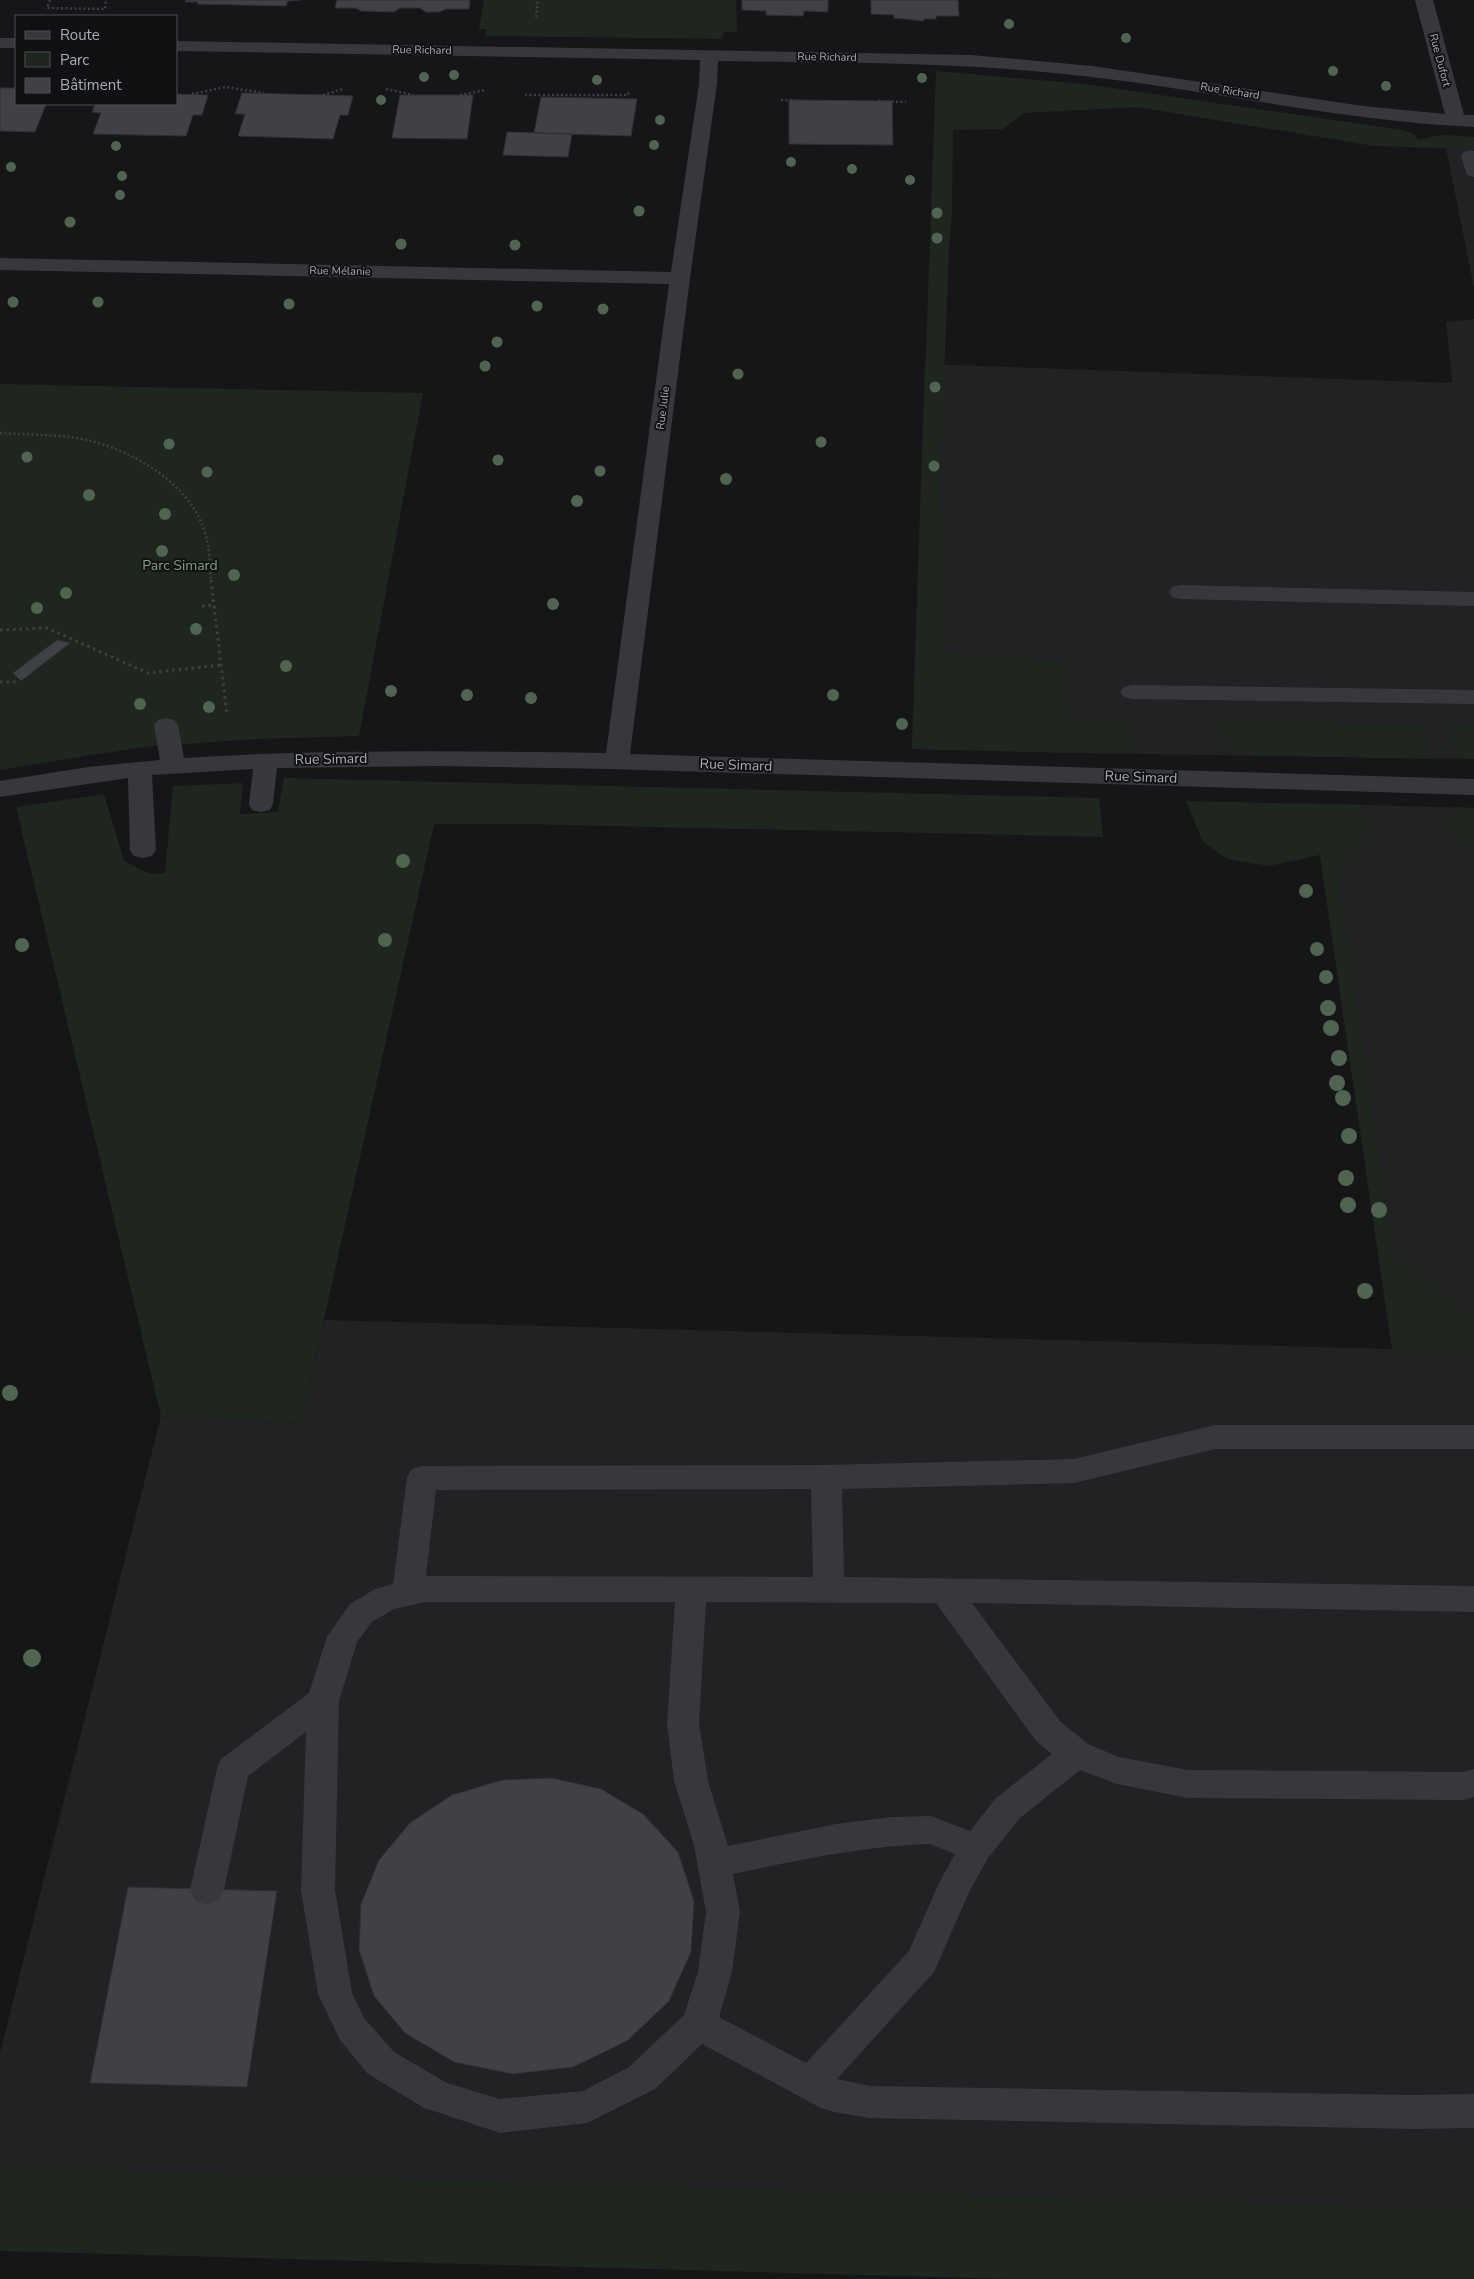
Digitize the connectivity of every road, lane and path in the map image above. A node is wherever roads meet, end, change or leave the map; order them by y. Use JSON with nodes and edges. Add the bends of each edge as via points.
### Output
{"nodes":[{"id":1,"x":50,"y":0,"type":"edge"},
{"id":2,"x":106,"y":0,"type":"edge"},
{"id":3,"x":1424,"y":0,"type":"edge"},
{"id":4,"x":0,"y":42,"type":"edge"},
{"id":5,"x":15,"y":43,"type":"edge"},
{"id":6,"x":178,"y":46,"type":"edge"},
{"id":7,"x":709,"y":56,"type":"junction"},
{"id":8,"x":629,"y":88,"type":"dead end"},
{"id":9,"x":343,"y":89,"type":"dead end"},
{"id":10,"x":386,"y":89,"type":"dead end"},
{"id":11,"x":488,"y":90,"type":"dead end"},
{"id":12,"x":192,"y":94,"type":"dead end"},
{"id":13,"x":264,"y":94,"type":"dead end"},
{"id":14,"x":525,"y":94,"type":"dead end"},
{"id":15,"x":323,"y":95,"type":"dead end"},
{"id":16,"x":413,"y":95,"type":"dead end"},
{"id":17,"x":460,"y":95,"type":"dead end"},
{"id":18,"x":612,"y":95,"type":"junction"},
{"id":19,"x":612,"y":99,"type":"dead end"},
{"id":20,"x":781,"y":100,"type":"dead end"},
{"id":21,"x":807,"y":100,"type":"dead end"},
{"id":22,"x":878,"y":101,"type":"dead end"},
{"id":23,"x":906,"y":102,"type":"dead end"},
{"id":24,"x":1465,"y":121,"type":"edge"},
{"id":25,"x":0,"y":264,"type":"edge"},
{"id":26,"x":680,"y":278,"type":"junction"},
{"id":27,"x":0,"y":433,"type":"edge"},
{"id":28,"x":1180,"y":592,"type":"dead end"},
{"id":29,"x":1474,"y":599,"type":"edge"},
{"id":30,"x":214,"y":605,"type":"junction"},
{"id":31,"x":202,"y":606,"type":"dead end"},
{"id":32,"x":0,"y":630,"type":"edge"},
{"id":33,"x":221,"y":665,"type":"junction"},
{"id":34,"x":0,"y":682,"type":"edge"},
{"id":35,"x":18,"y":682,"type":"dead end"},
{"id":36,"x":1132,"y":692,"type":"dead end"},
{"id":37,"x":1474,"y":697,"type":"edge"},
{"id":38,"x":227,"y":715,"type":"dead end"},
{"id":39,"x":166,"y":725,"type":"dead end"},
{"id":40,"x":266,"y":760,"type":"junction"},
{"id":41,"x":617,"y":761,"type":"junction"},
{"id":42,"x":173,"y":765,"type":"junction"},
{"id":43,"x":140,"y":768,"type":"junction"},
{"id":44,"x":1474,"y":787,"type":"edge"},
{"id":45,"x":0,"y":789,"type":"edge"},
{"id":46,"x":260,"y":804,"type":"dead end"},
{"id":47,"x":143,"y":850,"type":"dead end"},
{"id":48,"x":1474,"y":1437,"type":"edge"},
{"id":49,"x":826,"y":1477,"type":"junction"},
{"id":50,"x":691,"y":1589,"type":"junction"},
{"id":51,"x":829,"y":1590,"type":"junction"},
{"id":52,"x":944,"y":1590,"type":"junction"},
{"id":53,"x":408,"y":1593,"type":"junction"},
{"id":54,"x":1474,"y":1599,"type":"edge"},
{"id":55,"x":323,"y":1701,"type":"junction"},
{"id":56,"x":1076,"y":1754,"type":"junction"},
{"id":57,"x":1474,"y":1784,"type":"edge"},
{"id":58,"x":976,"y":1848,"type":"junction"},
{"id":59,"x":714,"y":1863,"type":"junction"},
{"id":60,"x":207,"y":1890,"type":"dead end"},
{"id":61,"x":699,"y":2024,"type":"junction"},
{"id":62,"x":810,"y":2084,"type":"junction"},
{"id":63,"x":1474,"y":2111,"type":"edge"}],
"edges":[{"from":1,"to":2,"type":"path","via":[[47,8],[105,9]]},
{"from":3,"to":24,"type":"street","name":"Rue Dufort"},
{"from":4,"to":5,"type":"street"},
{"from":6,"to":7,"type":"street","name":"Rue Richard"},
{"from":7,"to":24,"type":"street","name":"Rue Richard","via":[[1018,62],[1128,75],[1317,105]]},
{"from":7,"to":26,"type":"street","name":"Rue Julie","via":[[708,84]]},
{"from":8,"to":18,"type":"path","via":[[628,95]]},
{"from":9,"to":15,"type":"path"},
{"from":10,"to":16,"type":"path"},
{"from":11,"to":17,"type":"path"},
{"from":12,"to":13,"type":"path","via":[[225,87]]},
{"from":14,"to":18,"type":"path"},
{"from":18,"to":19,"type":"path"},
{"from":20,"to":21,"type":"path"},
{"from":22,"to":23,"type":"path"},
{"from":25,"to":26,"type":"street","name":"Rue Mélanie"},
{"from":26,"to":41,"type":"street","name":"Rue Julie"},
{"from":27,"to":30,"type":"path","via":[[89,440],[119,450],[143,463],[183,492],[202,520]]},
{"from":28,"to":29,"type":"street"},
{"from":30,"to":31,"type":"path"},
{"from":30,"to":33,"type":"path"},
{"from":32,"to":33,"type":"path","via":[[47,628],[148,673]]},
{"from":33,"to":38,"type":"path"},
{"from":34,"to":35,"type":"path"},
{"from":36,"to":37,"type":"street"},
{"from":39,"to":42,"type":"street"},
{"from":40,"to":41,"type":"street","name":"Rue Simard"},
{"from":40,"to":42,"type":"street","name":"Rue Simard"},
{"from":40,"to":46,"type":"street"},
{"from":41,"to":44,"type":"street","name":"Rue Simard"},
{"from":42,"to":43,"type":"street","name":"Rue Simard"},
{"from":43,"to":45,"type":"street","name":"Rue Simard"},
{"from":43,"to":47,"type":"street"},
{"from":48,"to":49,"type":"street","via":[[1215,1437],[1074,1471]]},
{"from":49,"to":51,"type":"street"},
{"from":49,"to":53,"type":"street","via":[[422,1478]]},
{"from":50,"to":51,"type":"street"},
{"from":50,"to":53,"type":"street","via":[[425,1589]]},
{"from":50,"to":59,"type":"street","via":[[683,1724],[690,1781]]},
{"from":51,"to":52,"type":"street"},
{"from":52,"to":54,"type":"street"},
{"from":52,"to":56,"type":"street","via":[[1048,1731]]},
{"from":53,"to":55,"type":"street","via":[[386,1598],[361,1613],[343,1637]]},
{"from":55,"to":60,"type":"street","via":[[233,1769]]},
{"from":55,"to":61,"type":"street","via":[[318,1890],[334,1994],[352,2029],[381,2063],[437,2096],[500,2116],[588,2107],[642,2078]]},
{"from":56,"to":57,"type":"street","via":[[1117,1770],[1188,1784]]},
{"from":56,"to":58,"type":"street","via":[[1008,1808]]},
{"from":58,"to":59,"type":"street","via":[[931,1830],[892,1831],[836,1838]]},
{"from":58,"to":62,"type":"street","via":[[956,1883],[922,1961]]},
{"from":59,"to":61,"type":"street","via":[[723,1912],[715,1972]]},
{"from":61,"to":62,"type":"street"},
{"from":62,"to":63,"type":"street","via":[[834,2096],[870,2102]]}]}
